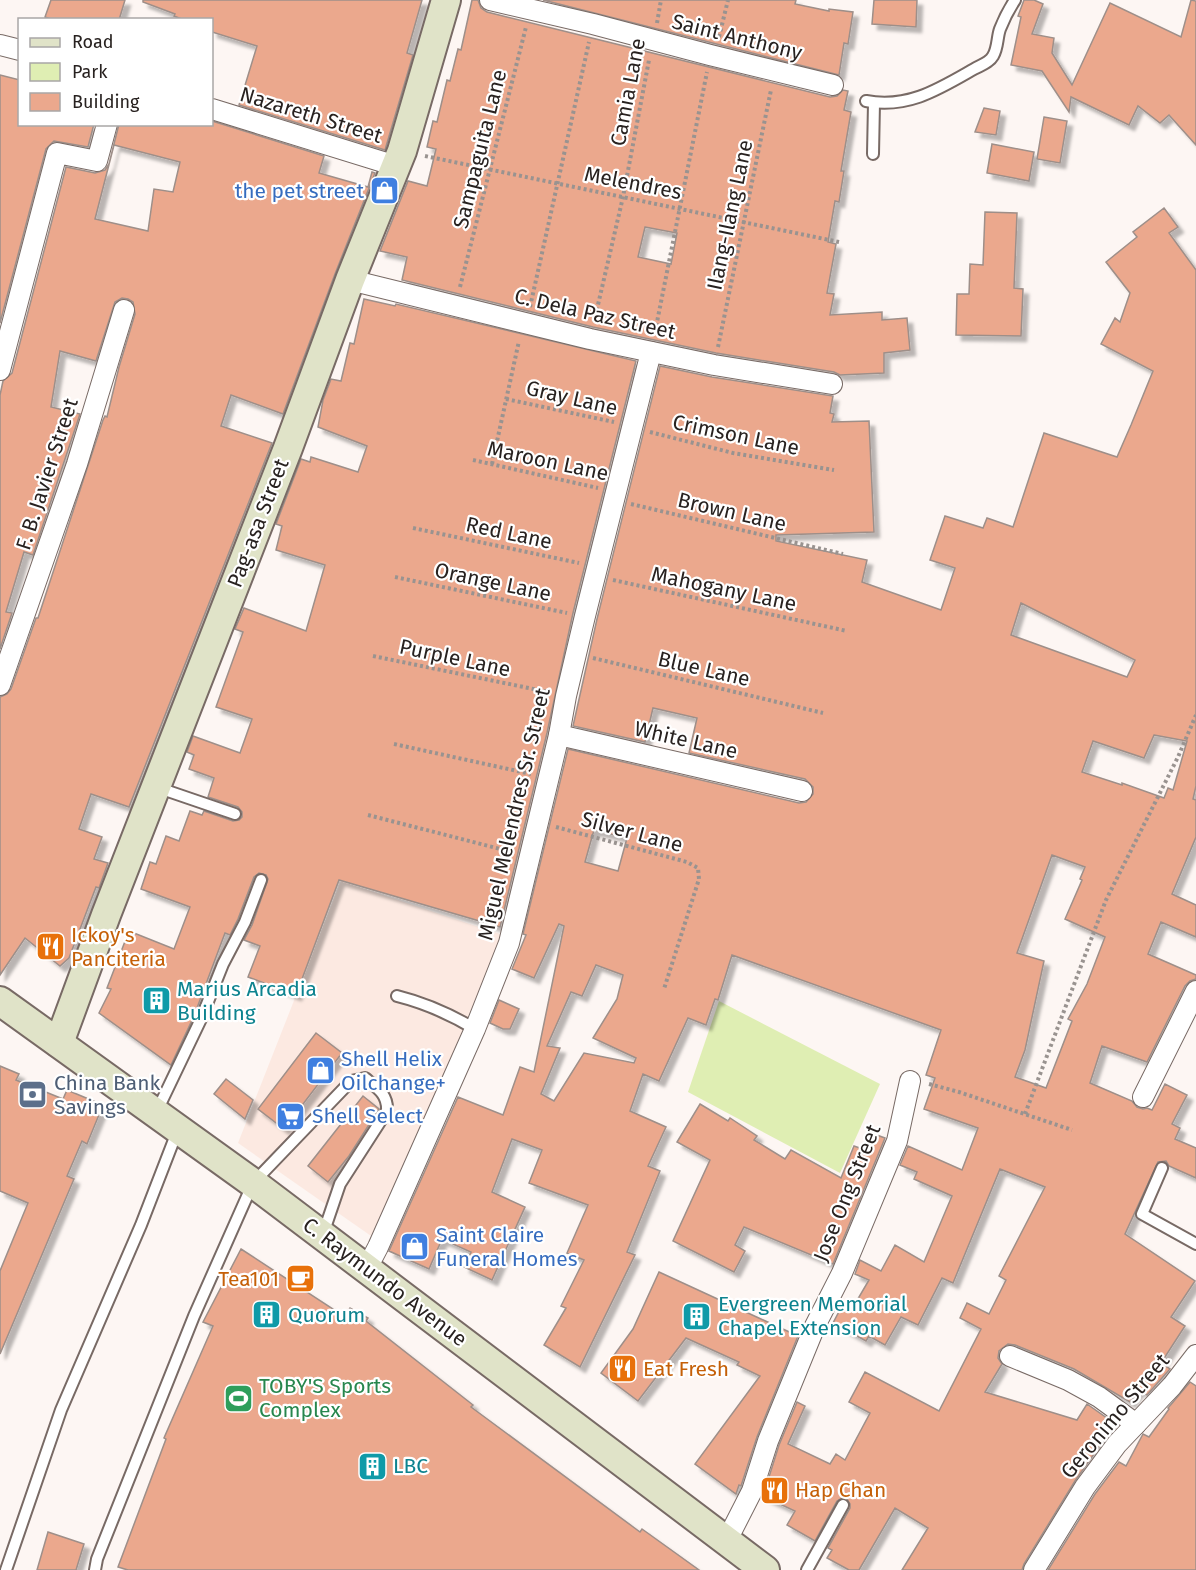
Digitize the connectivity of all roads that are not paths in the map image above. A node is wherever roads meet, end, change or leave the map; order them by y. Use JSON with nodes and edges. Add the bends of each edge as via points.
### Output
{"nodes":[{"id":1,"x":446,"y":0,"type":"edge"},
{"id":2,"x":490,"y":0,"type":"edge"},
{"id":3,"x":1015,"y":0,"type":"edge"},
{"id":4,"x":0,"y":45,"type":"edge"},
{"id":5,"x":18,"y":50,"type":"edge"},
{"id":6,"x":832,"y":85,"type":"dead end"},
{"id":7,"x":213,"y":109,"type":"edge"},
{"id":8,"x":106,"y":126,"type":"edge"},
{"id":9,"x":873,"y":154,"type":"dead end"},
{"id":10,"x":396,"y":166,"type":"junction"},
{"id":11,"x":350,"y":280,"type":"junction"},
{"id":12,"x":124,"y":310,"type":"dead end"},
{"id":13,"x":651,"y":352,"type":"junction"},
{"id":14,"x":0,"y":370,"type":"edge"},
{"id":15,"x":832,"y":384,"type":"dead end"},
{"id":16,"x":0,"y":685,"type":"edge"},
{"id":17,"x":559,"y":735,"type":"junction"},
{"id":18,"x":156,"y":787,"type":"junction"},
{"id":19,"x":802,"y":791,"type":"dead end"},
{"id":20,"x":236,"y":814,"type":"dead end"},
{"id":21,"x":261,"y":880,"type":"dead end"},
{"id":22,"x":1196,"y":991,"type":"edge"},
{"id":23,"x":397,"y":996,"type":"dead end"},
{"id":24,"x":0,"y":1001,"type":"edge"},
{"id":25,"x":475,"y":1029,"type":"junction"},
{"id":26,"x":59,"y":1043,"type":"junction"},
{"id":27,"x":910,"y":1081,"type":"road end"},
{"id":28,"x":1143,"y":1097,"type":"dead end"},
{"id":29,"x":167,"y":1121,"type":"junction"},
{"id":30,"x":1162,"y":1168,"type":"dead end"},
{"id":31,"x":254,"y":1183,"type":"junction"},
{"id":32,"x":322,"y":1236,"type":"junction"},
{"id":33,"x":1196,"y":1244,"type":"edge"},
{"id":34,"x":367,"y":1268,"type":"junction"},
{"id":35,"x":1196,"y":1355,"type":"edge"},
{"id":36,"x":1010,"y":1356,"type":"dead end"},
{"id":37,"x":1136,"y":1424,"type":"junction"},
{"id":38,"x":843,"y":1505,"type":"dead end"},
{"id":39,"x":726,"y":1542,"type":"junction"},
{"id":40,"x":754,"y":1567,"type":"edge"},
{"id":41,"x":6,"y":1570,"type":"edge"},
{"id":42,"x":95,"y":1570,"type":"edge"},
{"id":43,"x":807,"y":1570,"type":"edge"},
{"id":44,"x":1034,"y":1570,"type":"edge"}],
"edges":[{"from":1,"to":10,"type":"street","name":"Pag-asa Street"},
{"from":2,"to":6,"type":"street","name":"Saint Anthony"},
{"from":3,"to":9,"type":"lane","via":[[987,62],[922,96],[899,103],[870,102]]},
{"from":4,"to":5,"type":"street"},
{"from":7,"to":10,"type":"street","name":"Nazareth Street"},
{"from":8,"to":14,"type":"street","via":[[97,161],[57,153]]},
{"from":10,"to":11,"type":"street","name":"Pag-asa Street"},
{"from":11,"to":13,"type":"street","name":"C. Dela Paz Street"},
{"from":11,"to":18,"type":"street","name":"Pag-asa Street","via":[[284,457],[193,674]]},
{"from":12,"to":16,"type":"street","name":"F. B. Javier Street","via":[[77,464]]},
{"from":13,"to":15,"type":"street","name":"C. Dela Paz Street"},
{"from":13,"to":17,"type":"street","name":"Miguel Melendres Sr. Street"},
{"from":17,"to":19,"type":"street","name":"White Lane"},
{"from":17,"to":25,"type":"street","name":"Miguel Melendres Sr. Street","via":[[509,943]]},
{"from":18,"to":20,"type":"lane"},
{"from":18,"to":26,"type":"street","name":"Pag-asa Street"},
{"from":21,"to":29,"type":"lane","via":[[201,1019]]},
{"from":22,"to":28,"type":"street"},
{"from":23,"to":25,"type":"lane","via":[[453,1016]]},
{"from":24,"to":26,"type":"street","name":"C. Raymundo Avenue"},
{"from":25,"to":34,"type":"street","name":"Miguel Melendres Sr. Street"},
{"from":26,"to":29,"type":"street","name":"C. Raymundo Avenue"},
{"from":27,"to":39,"type":"street","name":"Jose Ong Street","via":[[897,1141],[842,1273],[815,1326],[752,1491]]},
{"from":29,"to":31,"type":"street","name":"C. Raymundo Avenue"},
{"from":29,"to":41,"type":"lane","via":[[141,1225],[60,1410]]},
{"from":30,"to":33,"type":"lane","via":[[1142,1214]]},
{"from":31,"to":32,"type":"street","name":"C. Raymundo Avenue"},
{"from":31,"to":32,"type":"lane","via":[[351,1081],[364,1078],[381,1091],[388,1101],[387,1111],[340,1184]]},
{"from":31,"to":42,"type":"lane","via":[[194,1316]]},
{"from":32,"to":34,"type":"street","name":"C. Raymundo Avenue"},
{"from":34,"to":39,"type":"street","name":"C. Raymundo Avenue"},
{"from":35,"to":37,"type":"street","name":"Geronimo Street"},
{"from":36,"to":37,"type":"street","via":[[1099,1396]]},
{"from":37,"to":44,"type":"street","name":"Geronimo Street","via":[[1085,1487]]},
{"from":38,"to":43,"type":"lane"},
{"from":39,"to":40,"type":"street","name":"C. Raymundo Avenue"}]}
